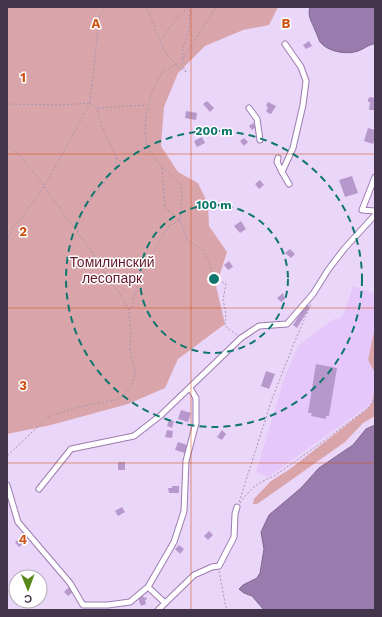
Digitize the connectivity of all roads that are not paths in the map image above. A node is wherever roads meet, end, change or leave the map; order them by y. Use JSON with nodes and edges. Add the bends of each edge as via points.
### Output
{"nodes":[{"id":1,"x":285,"y":44,"type":"dead end"},
{"id":2,"x":249,"y":108,"type":"dead end"},
{"id":3,"x":260,"y":140,"type":"dead end"},
{"id":4,"x":278,"y":158,"type":"dead end"},
{"id":5,"x":282,"y":172,"type":"junction"},
{"id":6,"x":375,"y":177,"type":"edge"},
{"id":7,"x":289,"y":184,"type":"dead end"},
{"id":8,"x":375,"y":211,"type":"edge"},
{"id":9,"x":375,"y":215,"type":"edge"},
{"id":10,"x":190,"y":388,"type":"junction"},
{"id":11,"x":7,"y":485,"type":"edge"},
{"id":12,"x":39,"y":489,"type":"dead end"},
{"id":13,"x":237,"y":507,"type":"road end"},
{"id":14,"x":148,"y":587,"type":"junction"},
{"id":15,"x":166,"y":603,"type":"junction"},
{"id":16,"x":158,"y":610,"type":"edge"}],
"edges":[{"from":1,"to":5,"type":"street","via":[[301,67],[306,81],[293,148]]},
{"from":2,"to":3,"type":"street","via":[[257,119]]},
{"from":4,"to":5,"type":"street","via":[[277,162]]},
{"from":5,"to":7,"type":"street"},
{"from":6,"to":8,"type":"street","via":[[362,210]]},
{"from":9,"to":10,"type":"street","via":[[344,249],[313,294],[286,324],[259,326],[241,338]]},
{"from":10,"to":12,"type":"street","via":[[134,436],[71,449]]},
{"from":10,"to":14,"type":"street","via":[[196,398],[196,423],[186,461],[184,511],[174,542]]},
{"from":11,"to":14,"type":"street","via":[[18,522],[70,583],[83,605],[130,602]]},
{"from":13,"to":15,"type":"street","via":[[232,544],[219,566],[194,576]]},
{"from":14,"to":15,"type":"street"},
{"from":15,"to":16,"type":"street"}]}
